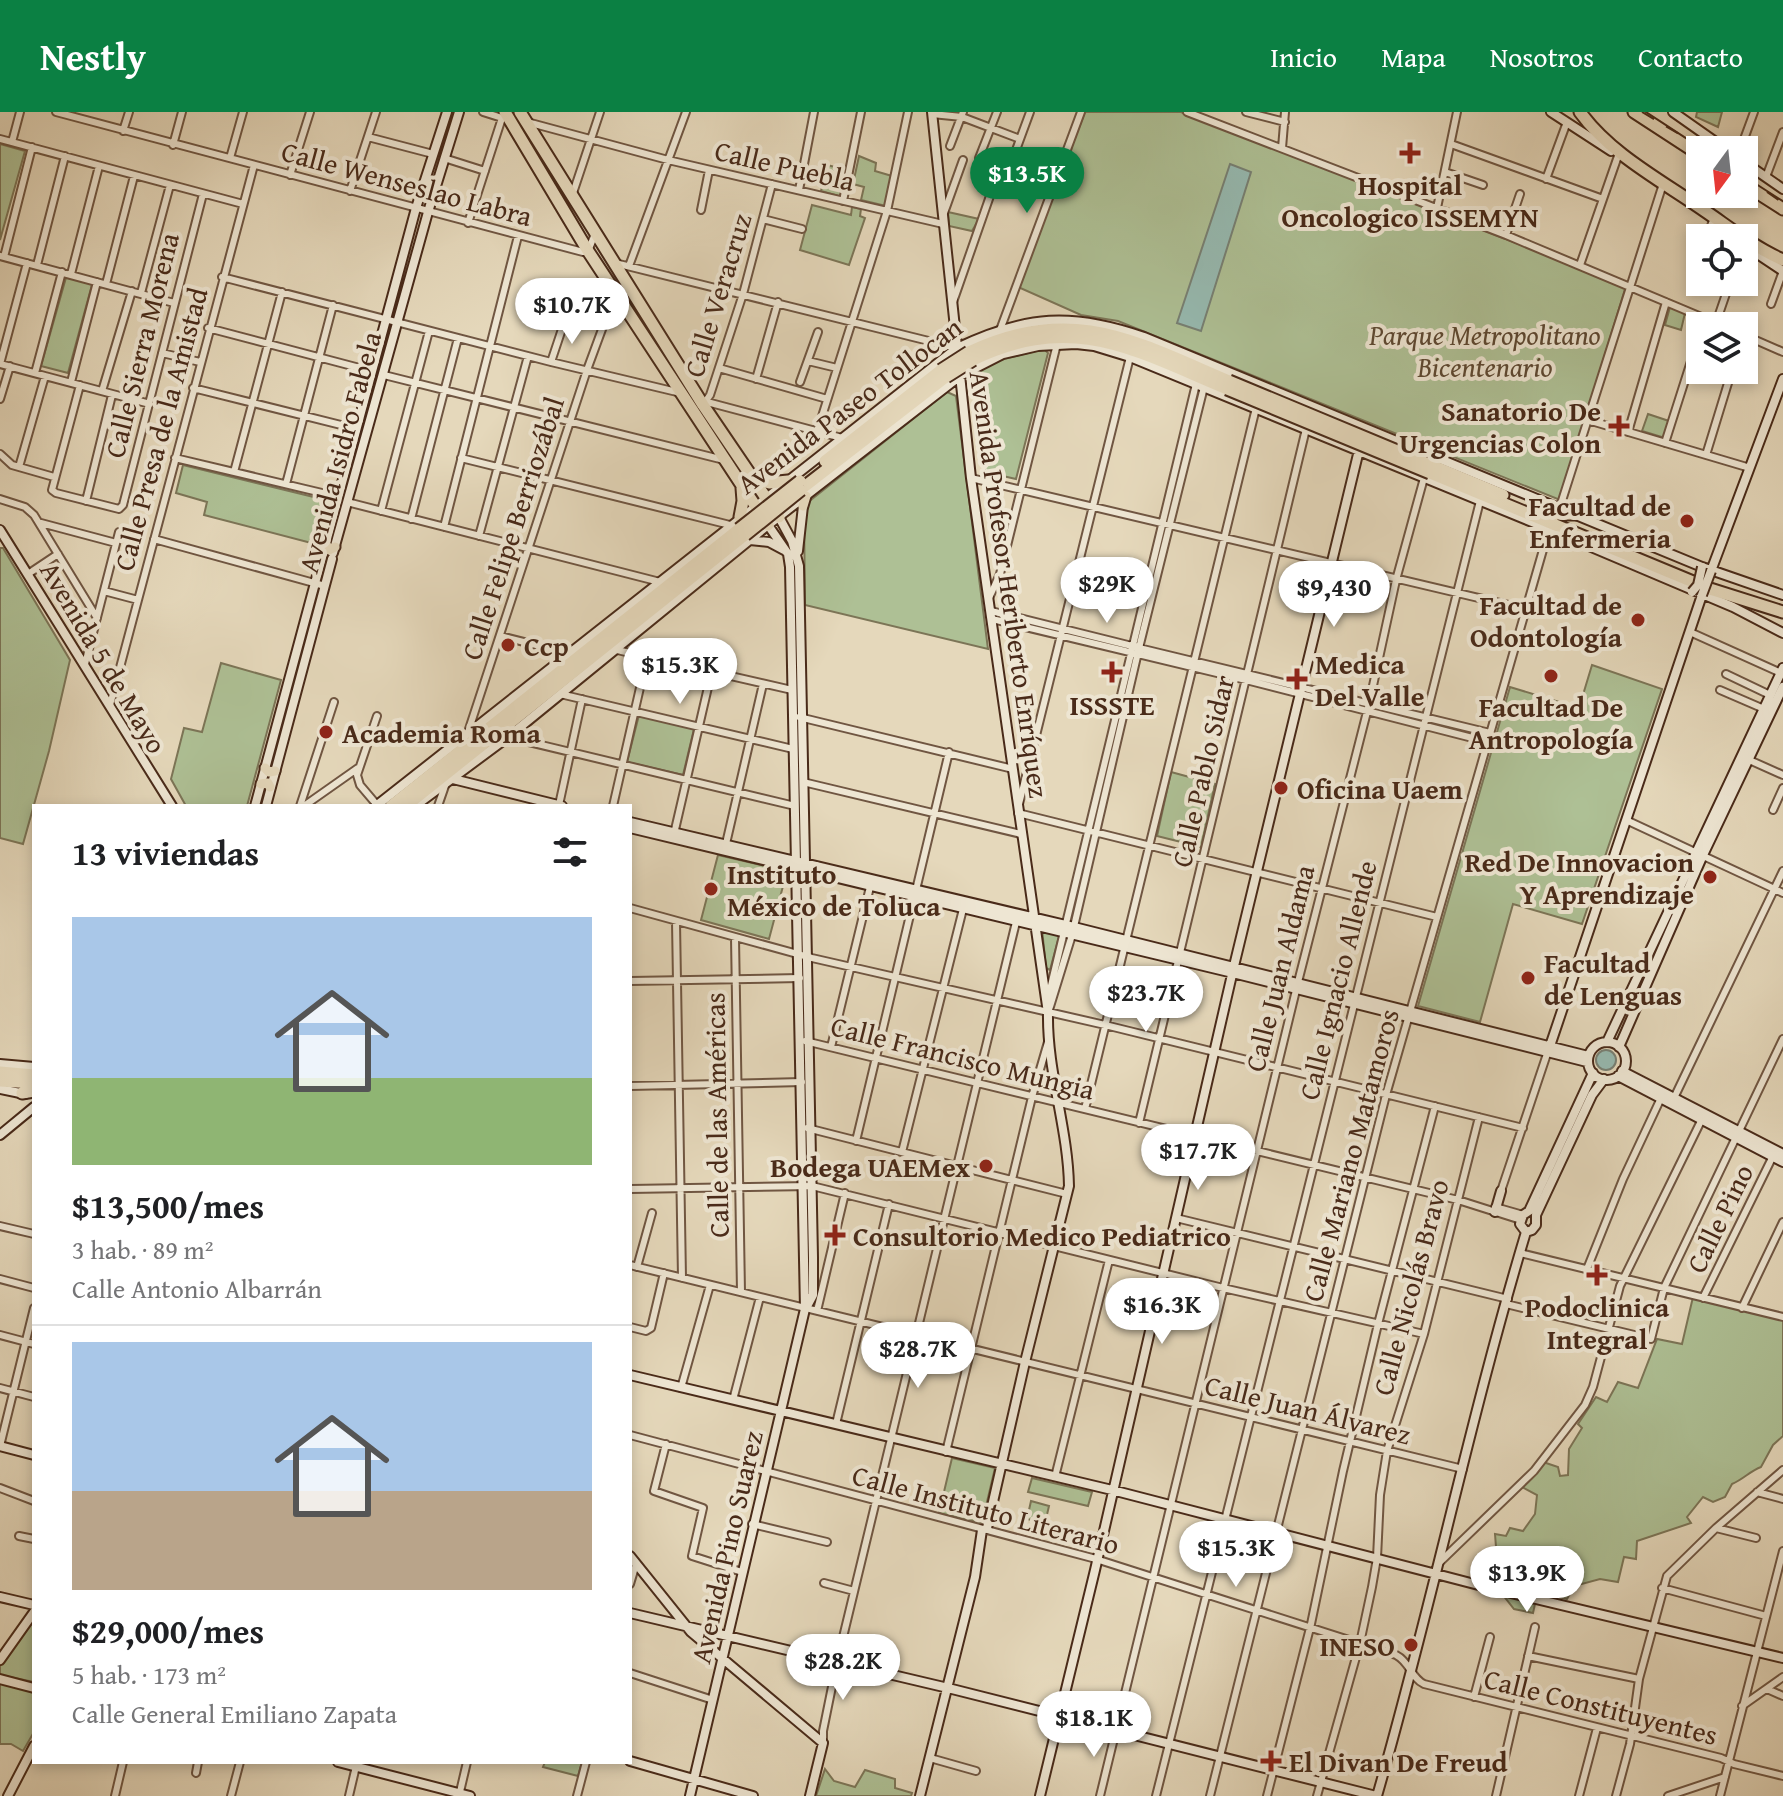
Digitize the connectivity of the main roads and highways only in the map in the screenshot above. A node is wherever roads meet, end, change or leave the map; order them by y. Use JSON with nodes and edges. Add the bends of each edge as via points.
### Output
{"nodes":[{"id":1,"x":447,"y":112,"type":"edge"},
{"id":2,"x":459,"y":112,"type":"edge"},
{"id":3,"x":1551,"y":112,"type":"edge"},
{"id":4,"x":1580,"y":112,"type":"edge"},
{"id":5,"x":1634,"y":112,"type":"edge"},
{"id":6,"x":1673,"y":112,"type":"edge"},
{"id":7,"x":932,"y":113,"type":"edge"},
{"id":8,"x":503,"y":115,"type":"edge"},
{"id":9,"x":523,"y":117,"type":"edge"},
{"id":10,"x":1707,"y":136,"type":"edge"},
{"id":11,"x":1686,"y":146,"type":"edge"},
{"id":12,"x":1758,"y":172,"type":"edge"},
{"id":13,"x":1783,"y":189,"type":"edge"},
{"id":14,"x":1758,"y":193,"type":"edge"},
{"id":15,"x":1783,"y":209,"type":"edge"},
{"id":16,"x":1713,"y":224,"type":"edge"},
{"id":17,"x":1758,"y":254,"type":"edge"},
{"id":18,"x":1783,"y":260,"type":"edge"},
{"id":19,"x":1783,"y":271,"type":"edge"},
{"id":20,"x":1099,"y":322,"type":"junction"},
{"id":21,"x":1084,"y":328,"type":"junction"},
{"id":22,"x":1115,"y":335,"type":"junction"},
{"id":23,"x":957,"y":348,"type":"junction"},
{"id":24,"x":971,"y":356,"type":"junction"},
{"id":25,"x":1130,"y":357,"type":"junction"},
{"id":26,"x":1149,"y":357,"type":"junction"},
{"id":27,"x":960,"y":376,"type":"junction"},
{"id":28,"x":1783,"y":379,"type":"edge"},
{"id":29,"x":1228,"y":385,"type":"junction"},
{"id":30,"x":701,"y":406,"type":"junction"},
{"id":31,"x":1365,"y":426,"type":"junction"},
{"id":32,"x":1387,"y":435,"type":"junction"},
{"id":33,"x":1359,"y":451,"type":"junction"},
{"id":34,"x":1377,"y":459,"type":"junction"},
{"id":35,"x":1428,"y":472,"type":"junction"},
{"id":36,"x":745,"y":479,"type":"junction"},
{"id":37,"x":797,"y":491,"type":"junction"},
{"id":38,"x":767,"y":497,"type":"junction"},
{"id":39,"x":343,"y":500,"type":"junction"},
{"id":40,"x":755,"y":505,"type":"junction"},
{"id":41,"x":1527,"y":513,"type":"junction"},
{"id":42,"x":1548,"y":514,"type":"junction"},
{"id":43,"x":1576,"y":514,"type":"junction"},
{"id":44,"x":779,"y":517,"type":"junction"},
{"id":45,"x":1537,"y":524,"type":"junction"},
{"id":46,"x":768,"y":525,"type":"junction"},
{"id":47,"x":0,"y":530,"type":"edge"},
{"id":48,"x":741,"y":530,"type":"junction"},
{"id":49,"x":0,"y":547,"type":"edge"},
{"id":50,"x":332,"y":551,"type":"junction"},
{"id":51,"x":786,"y":551,"type":"junction"},
{"id":52,"x":14,"y":552,"type":"junction"},
{"id":53,"x":797,"y":555,"type":"junction"},
{"id":54,"x":1702,"y":567,"type":"junction"},
{"id":55,"x":1711,"y":571,"type":"junction"},
{"id":56,"x":320,"y":585,"type":"junction"},
{"id":57,"x":1697,"y":593,"type":"junction"},
{"id":58,"x":1783,"y":595,"type":"edge"},
{"id":59,"x":1783,"y":605,"type":"edge"},
{"id":60,"x":1783,"y":612,"type":"edge"},
{"id":61,"x":1783,"y":633,"type":"edge"},
{"id":62,"x":576,"y":651,"type":"junction"},
{"id":63,"x":592,"y":669,"type":"junction"},
{"id":64,"x":1782,"y":670,"type":"edge"},
{"id":65,"x":575,"y":672,"type":"junction"},
{"id":66,"x":1783,"y":687,"type":"edge"},
{"id":67,"x":797,"y":716,"type":"junction"},
{"id":68,"x":505,"y":733,"type":"junction"},
{"id":69,"x":488,"y":752,"type":"joint"},
{"id":70,"x":1745,"y":758,"type":"junction"},
{"id":71,"x":429,"y":763,"type":"junction"},
{"id":72,"x":450,"y":781,"type":"junction"},
{"id":73,"x":798,"y":781,"type":"junction"},
{"id":74,"x":427,"y":783,"type":"junction"},
{"id":75,"x":266,"y":785,"type":"junction"},
{"id":76,"x":171,"y":804,"type":"edge"},
{"id":77,"x":256,"y":804,"type":"edge"},
{"id":78,"x":266,"y":804,"type":"edge"},
{"id":79,"x":378,"y":804,"type":"edge"},
{"id":80,"x":394,"y":804,"type":"edge"},
{"id":81,"x":408,"y":804,"type":"edge"},
{"id":82,"x":418,"y":804,"type":"edge"},
{"id":83,"x":534,"y":804,"type":"edge"},
{"id":84,"x":552,"y":804,"type":"edge"},
{"id":85,"x":632,"y":823,"type":"edge"},
{"id":86,"x":632,"y":828,"type":"edge"},
{"id":87,"x":673,"y":836,"type":"junction"},
{"id":88,"x":1699,"y":853,"type":"junction"},
{"id":89,"x":800,"y":867,"type":"junction"},
{"id":90,"x":914,"y":894,"type":"junction"},
{"id":91,"x":1016,"y":918,"type":"junction"},
{"id":92,"x":1034,"y":922,"type":"junction"},
{"id":93,"x":802,"y":955,"type":"junction"},
{"id":94,"x":1233,"y":970,"type":"junction"},
{"id":95,"x":804,"y":1041,"type":"junction"},
{"id":96,"x":1607,"y":1042,"type":"junction"},
{"id":97,"x":1619,"y":1047,"type":"junction"},
{"id":98,"x":1549,"y":1048,"type":"junction"},
{"id":99,"x":1588,"y":1059,"type":"junction"},
{"id":100,"x":0,"y":1064,"type":"edge"},
{"id":101,"x":32,"y":1067,"type":"edge"},
{"id":102,"x":0,"y":1072,"type":"edge"},
{"id":103,"x":1593,"y":1073,"type":"junction"},
{"id":104,"x":1620,"y":1073,"type":"junction"},
{"id":105,"x":32,"y":1075,"type":"edge"},
{"id":106,"x":1604,"y":1079,"type":"junction"},
{"id":107,"x":0,"y":1081,"type":"edge"},
{"id":108,"x":32,"y":1083,"type":"edge"},
{"id":109,"x":0,"y":1089,"type":"edge"},
{"id":110,"x":30,"y":1093,"type":"edge"},
{"id":111,"x":32,"y":1109,"type":"edge"},
{"id":112,"x":0,"y":1135,"type":"edge"},
{"id":113,"x":1738,"y":1135,"type":"junction"},
{"id":114,"x":1778,"y":1155,"type":"edge"},
{"id":115,"x":1783,"y":1162,"type":"edge"},
{"id":116,"x":1501,"y":1191,"type":"road end"},
{"id":117,"x":1493,"y":1209,"type":"road end"},
{"id":118,"x":1527,"y":1215,"type":"junction"},
{"id":119,"x":1526,"y":1232,"type":"junction"},
{"id":120,"x":632,"y":1376,"type":"edge"},
{"id":121,"x":781,"y":1412,"type":"junction"},
{"id":122,"x":0,"y":1446,"type":"edge"},
{"id":123,"x":32,"y":1454,"type":"edge"},
{"id":124,"x":1003,"y":1465,"type":"junction"},
{"id":125,"x":1112,"y":1490,"type":"junction"},
{"id":126,"x":633,"y":1560,"type":"edge"},
{"id":127,"x":1437,"y":1574,"type":"junction"},
{"id":128,"x":0,"y":1597,"type":"edge"},
{"id":129,"x":32,"y":1605,"type":"edge"},
{"id":130,"x":632,"y":1613,"type":"edge"},
{"id":131,"x":32,"y":1615,"type":"edge"},
{"id":132,"x":686,"y":1626,"type":"junction"},
{"id":133,"x":728,"y":1636,"type":"junction"},
{"id":134,"x":1783,"y":1658,"type":"edge"},
{"id":135,"x":0,"y":1660,"type":"edge"},
{"id":136,"x":722,"y":1660,"type":"junction"},
{"id":137,"x":0,"y":1679,"type":"edge"},
{"id":138,"x":32,"y":1687,"type":"edge"},
{"id":139,"x":948,"y":1688,"type":"junction"},
{"id":140,"x":1060,"y":1716,"type":"junction"},
{"id":141,"x":32,"y":1750,"type":"edge"},
{"id":142,"x":632,"y":1762,"type":"edge"},
{"id":143,"x":356,"y":1764,"type":"edge"},
{"id":144,"x":694,"y":1779,"type":"junction"},
{"id":145,"x":459,"y":1795,"type":"edge"},
{"id":146,"x":8,"y":1796,"type":"edge"},
{"id":147,"x":470,"y":1796,"type":"edge"},
{"id":148,"x":690,"y":1796,"type":"edge"},
{"id":149,"x":753,"y":1796,"type":"edge"},
{"id":150,"x":810,"y":1796,"type":"edge"},
{"id":151,"x":920,"y":1796,"type":"edge"},
{"id":152,"x":1040,"y":1796,"type":"edge"},
{"id":153,"x":1376,"y":1796,"type":"edge"}],
"edges":[{"from":1,"to":39,"type":"main road","name":"Avenida Isidro Fabela","via":[[371,371]]},
{"from":2,"to":39,"type":"main road","name":"Avenida Isidro Fabela"},
{"from":3,"to":16,"type":"main road"},
{"from":4,"to":18,"type":"highway","via":[[1599,135],[1636,163]]},
{"from":5,"to":11,"type":"highway"},
{"from":6,"to":10,"type":"main road"},
{"from":7,"to":23,"type":"main road","name":"Avenida Profesor Heriberto Enríquez"},
{"from":8,"to":30,"type":"highway","via":[[680,394]]},
{"from":9,"to":30,"type":"highway","via":[[615,263],[627,271]]},
{"from":12,"to":13,"type":"main road"},
{"from":14,"to":15,"type":"highway"},
{"from":17,"to":19,"type":"main road"},
{"from":20,"to":21,"type":"highway"},
{"from":20,"to":22,"type":"highway"},
{"from":20,"to":23,"type":"main road","name":"Avenida Paseo Tollocan","via":[[1045,321],[1000,330]]},
{"from":20,"to":31,"type":"main road","name":"Avenida Paseo Tollocan"},
{"from":21,"to":22,"type":"highway","name":"Avenida Paseo Tollocan"},
{"from":21,"to":24,"type":"highway","name":"Avenida Paseo Tollocan","via":[[1027,331],[990,342]]},
{"from":22,"to":29,"type":"highway","name":"Avenida Paseo Tollocan"},
{"from":23,"to":27,"type":"main road","name":"Avenida Profesor Heriberto Enríquez"},
{"from":23,"to":37,"type":"main road","name":"Avenida Paseo Tollocan","via":[[842,438]]},
{"from":24,"to":26,"type":"highway","name":"Avenida Paseo Tollocan","via":[[1067,336],[1099,340]]},
{"from":24,"to":37,"type":"highway","name":"Avenida Paseo Tollocan","bridge":true},
{"from":25,"to":26,"type":"highway"},
{"from":25,"to":27,"type":"main road","name":"Avenida Paseo Tollocan","via":[[1094,346],[1057,344],[1003,354]]},
{"from":25,"to":33,"type":"main road","name":"Avenida Paseo Tollocan"},
{"from":26,"to":29,"type":"highway","name":"Avenida Paseo Tollocan"},
{"from":27,"to":37,"type":"main road","name":"Avenida Paseo Tollocan"},
{"from":27,"to":92,"type":"main road","name":"Avenida Profesor Heriberto Enríquez"},
{"from":28,"to":55,"type":"main road"},
{"from":29,"to":35,"type":"highway","name":"Avenida Paseo Tollocan","bridge":true},
{"from":30,"to":36,"type":"highway"},
{"from":30,"to":36,"type":"highway","via":[[724,460]]},
{"from":31,"to":32,"type":"main road","name":"Avenida Paseo Tollocan"},
{"from":31,"to":33,"type":"main road"},
{"from":32,"to":34,"type":"main road","via":[[1375,441]]},
{"from":32,"to":43,"type":"main road","name":"Avenida Paseo Tollocan"},
{"from":33,"to":34,"type":"main road","name":"Avenida Paseo Tollocan"},
{"from":33,"to":94,"type":"main road"},
{"from":34,"to":35,"type":"main road","name":"Avenida Paseo Tollocan"},
{"from":35,"to":41,"type":"highway","name":"Avenida Paseo Tollocan"},
{"from":35,"to":42,"type":"highway","name":"Avenida Paseo Tollocan"},
{"from":35,"to":45,"type":"main road","name":"Avenida Paseo Tollocan"},
{"from":36,"to":37,"type":"highway"},
{"from":36,"to":38,"type":"highway"},
{"from":36,"to":40,"type":"highway"},
{"from":36,"to":48,"type":"highway"},
{"from":37,"to":38,"type":"main road","name":"Avenida Paseo Tollocan"},
{"from":37,"to":44,"type":"main road","name":"Avenida Paseo Tollocan"},
{"from":37,"to":48,"type":"highway","name":"Avenida Paseo Tollocan","bridge":true},
{"from":37,"to":53,"type":"main road"},
{"from":38,"to":40,"type":"main road","name":"Avenida Paseo Tollocan"},
{"from":38,"to":44,"type":"highway"},
{"from":39,"to":50,"type":"main road","name":"Avenida Isidro Fabela"},
{"from":40,"to":46,"type":"highway"},
{"from":40,"to":48,"type":"main road","name":"Avenida Paseo Tollocan"},
{"from":41,"to":45,"type":"highway"},
{"from":41,"to":60,"type":"highway","name":"Avenida Paseo Tollocan","via":[[1710,589]]},
{"from":42,"to":43,"type":"highway"},
{"from":42,"to":59,"type":"highway","name":"Avenida Paseo Tollocan","via":[[1685,572]]},
{"from":43,"to":54,"type":"main road","name":"Avenida Paseo Tollocan"},
{"from":44,"to":46,"type":"main road","name":"Avenida Paseo Tollocan"},
{"from":44,"to":53,"type":"main road"},
{"from":45,"to":57,"type":"main road","name":"Avenida Paseo Tollocan"},
{"from":46,"to":48,"type":"main road","name":"Avenida Paseo Tollocan"},
{"from":46,"to":51,"type":"main road"},
{"from":47,"to":52,"type":"main road","name":"Avenida 5 de Mayo"},
{"from":48,"to":51,"type":"main road"},
{"from":48,"to":62,"type":"highway","name":"Avenida Paseo Tollocan"},
{"from":48,"to":62,"type":"main road","name":"Avenida Paseo Tollocan","via":[[660,582]]},
{"from":48,"to":63,"type":"main road","name":"Avenida Paseo Tollocan"},
{"from":48,"to":65,"type":"highway","name":"Avenida Paseo Tollocan"},
{"from":49,"to":52,"type":"main road"},
{"from":50,"to":56,"type":"main road","name":"Avenida Isidro Fabela"},
{"from":50,"to":56,"type":"main road","name":"Avenida Isidro Fabela"},
{"from":51,"to":67,"type":"main road"},
{"from":52,"to":76,"type":"main road","name":"Avenida 5 de Mayo"},
{"from":53,"to":67,"type":"main road"},
{"from":54,"to":55,"type":"main road","name":"Avenida Paseo Tollocan"},
{"from":54,"to":57,"type":"main road","bridge":true},
{"from":55,"to":57,"type":"main road","bridge":true},
{"from":55,"to":58,"type":"main road","name":"Avenida Paseo Tollocan"},
{"from":56,"to":75,"type":"main road","name":"Avenida Isidro Fabela"},
{"from":57,"to":61,"type":"main road","name":"Avenida Paseo Tollocan"},
{"from":57,"to":98,"type":"main road","via":[[1690,632]]},
{"from":62,"to":71,"type":"main road","name":"Avenida Paseo Tollocan"},
{"from":62,"to":74,"type":"highway","name":"Avenida Paseo Tollocan"},
{"from":63,"to":65,"type":"highway"},
{"from":63,"to":68,"type":"main road","name":"Avenida Paseo Tollocan"},
{"from":64,"to":70,"type":"main road"},
{"from":65,"to":68,"type":"highway","name":"Avenida Paseo Tollocan"},
{"from":66,"to":70,"type":"main road"},
{"from":67,"to":73,"type":"main road"},
{"from":67,"to":73,"type":"main road","via":[[793,749]]},
{"from":68,"to":69,"type":"highway"},
{"from":68,"to":74,"type":"highway","name":"Avenida Paseo Tollocan"},
{"from":69,"to":72,"type":"main road"},
{"from":70,"to":88,"type":"main road"},
{"from":71,"to":74,"type":"highway"},
{"from":71,"to":79,"type":"main road","name":"Avenida Paseo Tollocan"},
{"from":72,"to":74,"type":"highway"},
{"from":72,"to":82,"type":"main road"},
{"from":72,"to":83,"type":"main road"},
{"from":72,"to":84,"type":"main road"},
{"from":73,"to":89,"type":"main road"},
{"from":73,"to":89,"type":"main road"},
{"from":74,"to":80,"type":"highway","name":"Avenida Paseo Tollocan"},
{"from":74,"to":81,"type":"highway","name":"Avenida Paseo Tollocan"},
{"from":75,"to":77,"type":"main road","name":"Avenida Isidro Fabela"},
{"from":75,"to":78,"type":"main road","name":"Avenida Isidro Fabela"},
{"from":85,"to":87,"type":"main road"},
{"from":86,"to":87,"type":"main road"},
{"from":87,"to":89,"type":"main road"},
{"from":88,"to":96,"type":"main road"},
{"from":88,"to":97,"type":"main road"},
{"from":89,"to":90,"type":"main road"},
{"from":89,"to":90,"type":"main road"},
{"from":89,"to":93,"type":"main road"},
{"from":90,"to":91,"type":"main road"},
{"from":90,"to":91,"type":"main road"},
{"from":91,"to":92,"type":"main road"},
{"from":92,"to":94,"type":"main road"},
{"from":92,"to":124,"type":"main road","name":"Avenida Profesor Heriberto Enríquez","via":[[1067,1158],[1067,1194]]},
{"from":93,"to":95,"type":"main road"},
{"from":93,"to":95,"type":"main road"},
{"from":94,"to":98,"type":"main road"},
{"from":94,"to":125,"type":"main road"},
{"from":95,"to":121,"type":"main road","name":"Avenida Pino Suarez","via":[[813,1295],[805,1309]]},
{"from":96,"to":97,"type":"main road"},
{"from":96,"to":99,"type":"main road","via":[[1595,1046]]},
{"from":97,"to":104,"type":"main road","via":[[1625,1058]]},
{"from":98,"to":99,"type":"main road"},
{"from":99,"to":103,"type":"main road"},
{"from":100,"to":101,"type":"main road"},
{"from":102,"to":105,"type":"highway"},
{"from":103,"to":106,"type":"main road"},
{"from":103,"to":118,"type":"main road"},
{"from":104,"to":106,"type":"main road"},
{"from":104,"to":113,"type":"main road"},
{"from":104,"to":113,"type":"main road"},
{"from":106,"to":118,"type":"main road"},
{"from":107,"to":108,"type":"highway"},
{"from":109,"to":110,"type":"main road"},
{"from":111,"to":112,"type":"main road"},
{"from":113,"to":114,"type":"main road"},
{"from":114,"to":115,"type":"main road"},
{"from":116,"to":117,"type":"main road"},
{"from":118,"to":119,"type":"main road","via":[[1522,1227]]},
{"from":118,"to":119,"type":"main road","via":[[1536,1225]]},
{"from":119,"to":127,"type":"main road"},
{"from":120,"to":121,"type":"main road"},
{"from":121,"to":124,"type":"main road"},
{"from":121,"to":133,"type":"main road","name":"Avenida Pino Suarez"},
{"from":122,"to":123,"type":"main road"},
{"from":124,"to":125,"type":"main road"},
{"from":124,"to":139,"type":"main road","name":"Avenida Profesor Heriberto Enríquez","via":[[987,1528],[982,1530]]},
{"from":125,"to":127,"type":"main road"},
{"from":125,"to":140,"type":"main road"},
{"from":126,"to":132,"type":"main road"},
{"from":127,"to":134,"type":"main road"},
{"from":127,"to":153,"type":"main road"},
{"from":128,"to":129,"type":"main road"},
{"from":130,"to":132,"type":"main road"},
{"from":131,"to":135,"type":"main road"},
{"from":132,"to":133,"type":"main road"},
{"from":132,"to":136,"type":"main road"},
{"from":133,"to":136,"type":"main road","name":"Avenida Pino Suarez"},
{"from":133,"to":139,"type":"main road"},
{"from":136,"to":144,"type":"main road","name":"Avenida Pino Suarez"},
{"from":136,"to":150,"type":"main road","via":[[823,1743]]},
{"from":137,"to":138,"type":"main road"},
{"from":139,"to":140,"type":"main road"},
{"from":139,"to":151,"type":"main road","name":"Avenida Profesor Heriberto Enríquez"},
{"from":140,"to":152,"type":"main road"},
{"from":140,"to":153,"type":"main road"},
{"from":141,"to":146,"type":"main road"},
{"from":142,"to":144,"type":"main road"},
{"from":143,"to":145,"type":"main road"},
{"from":144,"to":148,"type":"main road","name":"Avenida Pino Suarez"},
{"from":144,"to":149,"type":"main road"},
{"from":145,"to":147,"type":"main road"}]}
